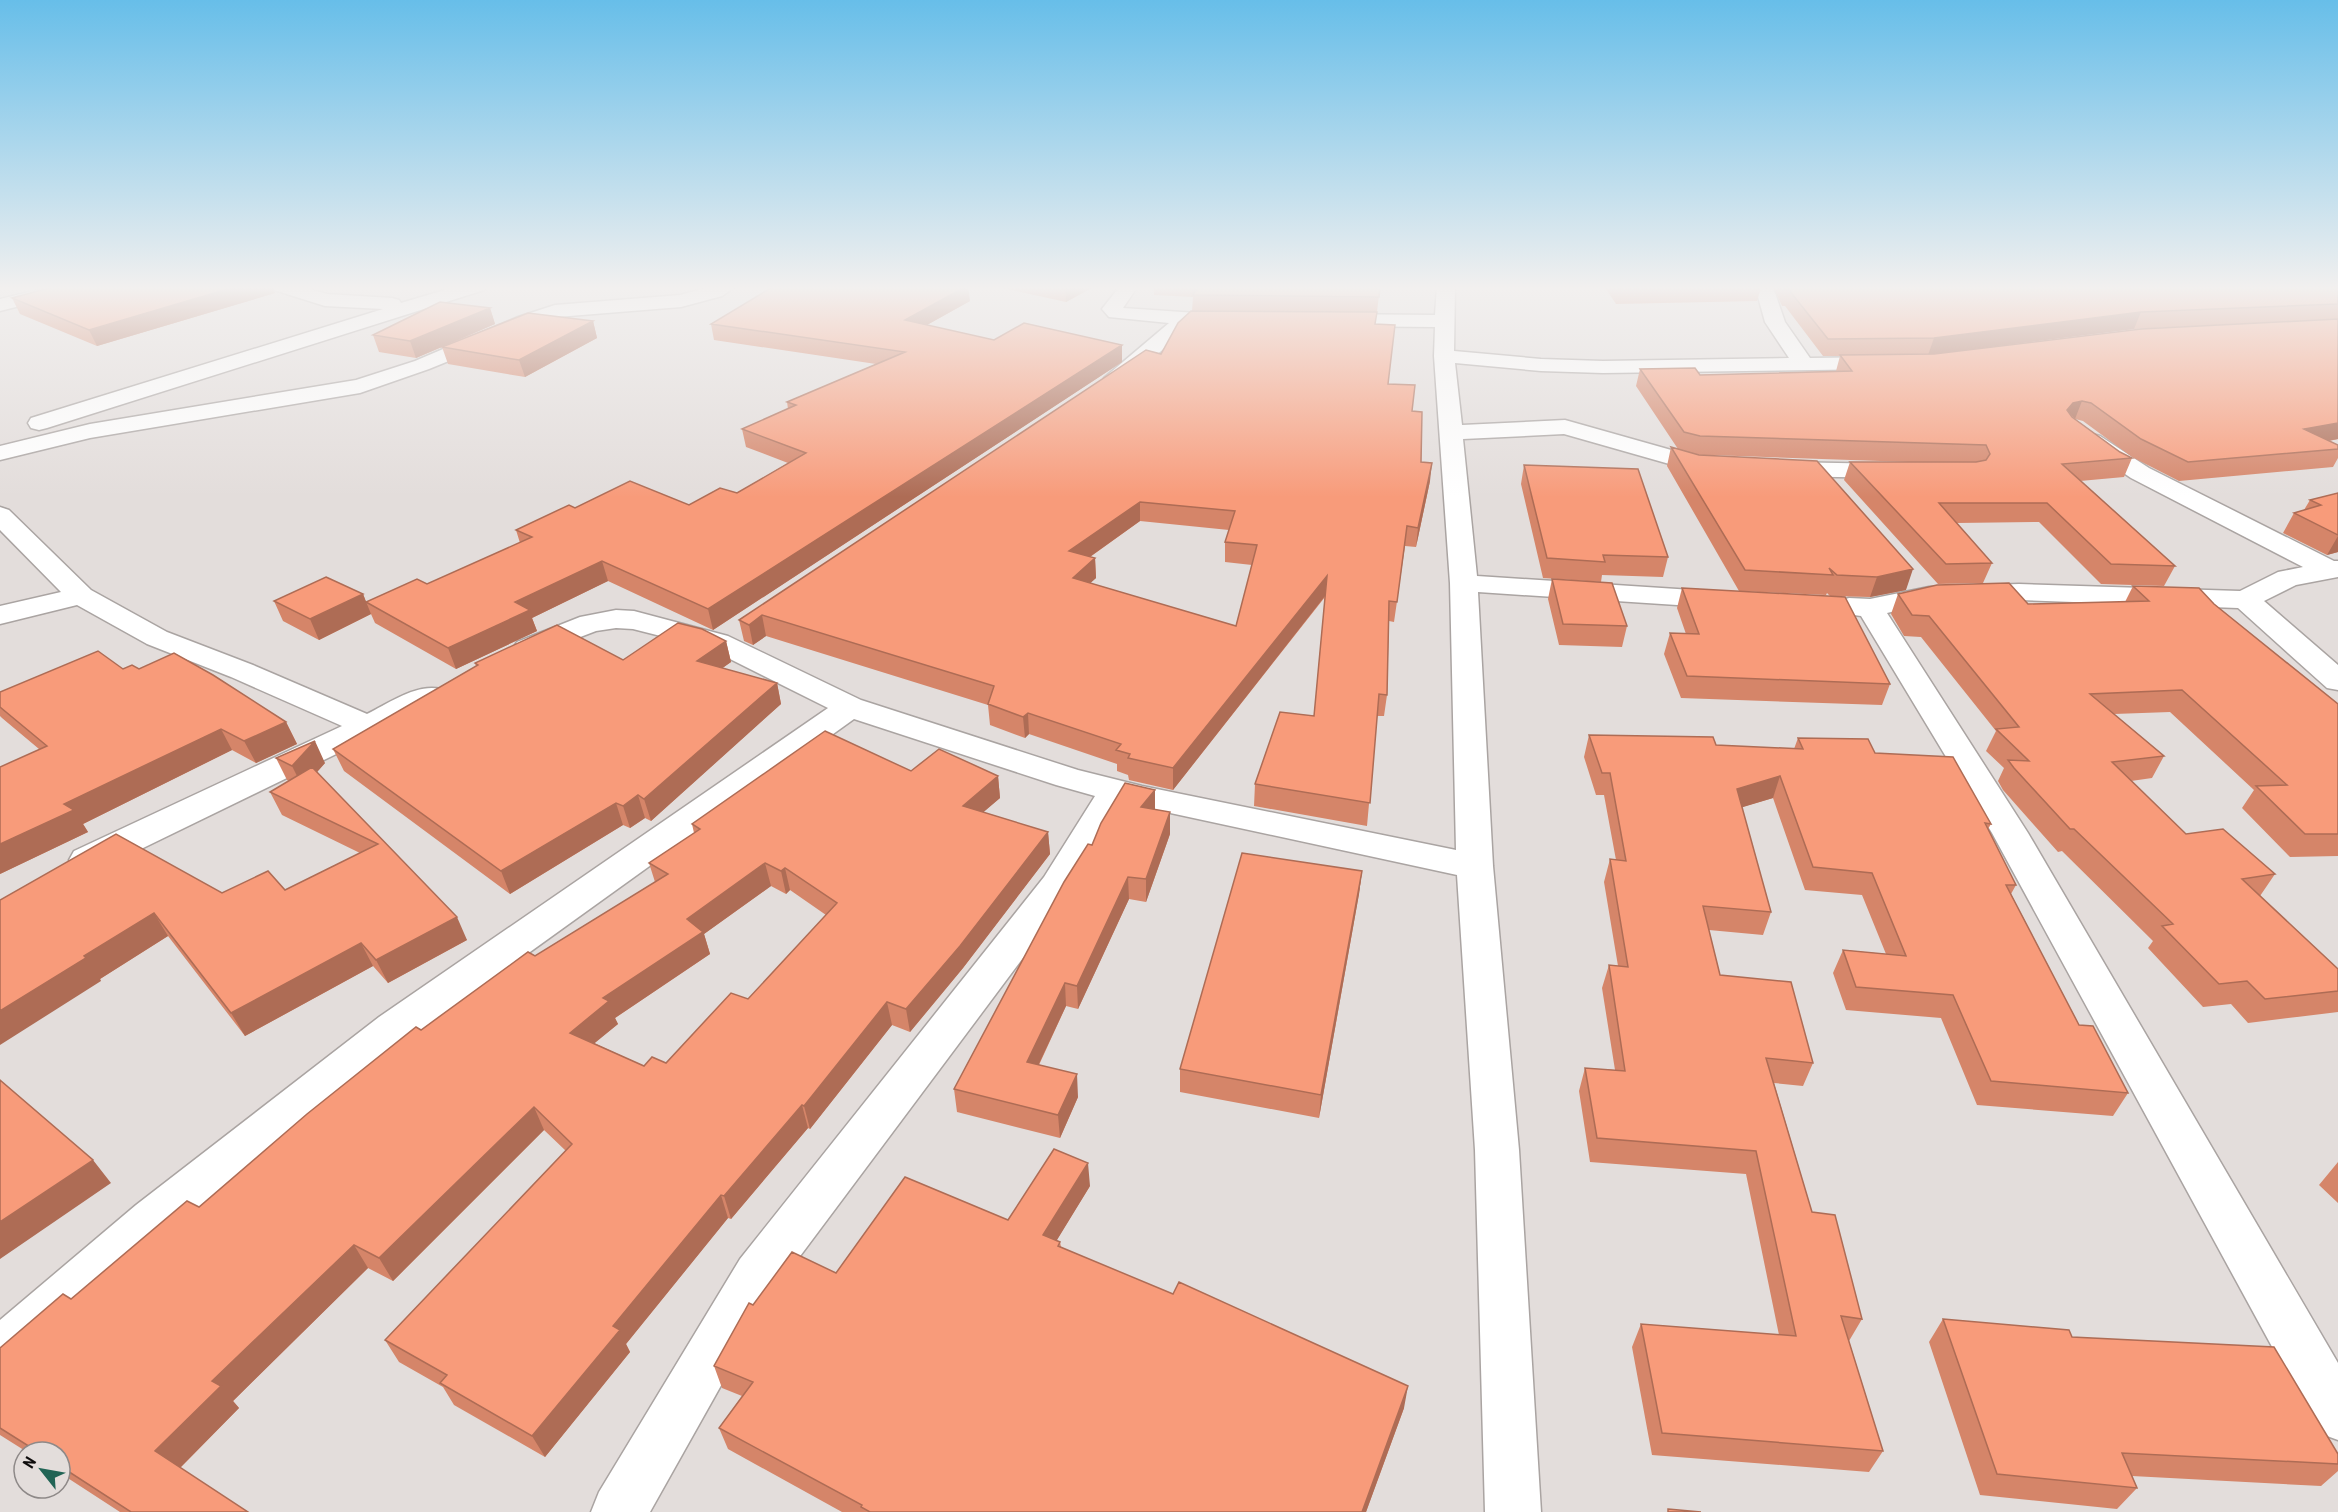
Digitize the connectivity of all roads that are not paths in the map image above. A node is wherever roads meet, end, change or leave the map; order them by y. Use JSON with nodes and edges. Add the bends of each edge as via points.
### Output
{"nodes":[{"id":1,"x":250,"y":357,"type":"edge"},
{"id":2,"x":442,"y":357,"type":"edge"},
{"id":3,"x":1143,"y":357,"type":"edge"},
{"id":4,"x":1447,"y":357,"type":"edge"},
{"id":5,"x":1523,"y":357,"type":"edge"},
{"id":6,"x":1799,"y":357,"type":"edge"},
{"id":7,"x":1906,"y":363,"type":"edge"},
{"id":8,"x":1804,"y":364,"type":"junction"},
{"id":9,"x":1098,"y":390,"type":"edge"},
{"id":10,"x":2074,"y":428,"type":"edge"},
{"id":11,"x":1450,"y":432,"type":"junction"},
{"id":12,"x":0,"y":435,"type":"edge"},
{"id":13,"x":0,"y":453,"type":"edge"},
{"id":14,"x":1820,"y":471,"type":"junction"},
{"id":15,"x":1911,"y":471,"type":"edge"},
{"id":16,"x":1843,"y":498,"type":"edge"},
{"id":17,"x":0,"y":515,"type":"edge"},
{"id":18,"x":2334,"y":570,"type":"edge"},
{"id":19,"x":1464,"y":583,"type":"junction"},
{"id":20,"x":81,"y":596,"type":"junction"},
{"id":21,"x":2245,"y":600,"type":"junction"},
{"id":22,"x":1745,"y":602,"type":"edge"},
{"id":23,"x":1826,"y":606,"type":"edge"},
{"id":24,"x":1870,"y":608,"type":"junction"},
{"id":25,"x":0,"y":615,"type":"edge"},
{"id":26,"x":504,"y":660,"type":"edge"},
{"id":27,"x":2338,"y":681,"type":"edge"},
{"id":28,"x":452,"y":686,"type":"edge"},
{"id":29,"x":850,"y":707,"type":"junction"},
{"id":30,"x":369,"y":726,"type":"junction"},
{"id":31,"x":1115,"y":790,"type":"junction"},
{"id":32,"x":1475,"y":866,"type":"junction"},
{"id":33,"x":63,"y":872,"type":"edge"},
{"id":34,"x":0,"y":1352,"type":"edge"},
{"id":35,"x":2338,"y":1414,"type":"edge"},
{"id":36,"x":619,"y":1512,"type":"edge"},
{"id":37,"x":1513,"y":1512,"type":"edge"}],
"edges":[{"from":1,"to":12,"type":"street"},
{"from":2,"to":13,"type":"street","via":[[360,386],[90,431]]},
{"from":3,"to":9,"type":"street"},
{"from":4,"to":11,"type":"street"},
{"from":5,"to":8,"type":"street","via":[[1541,365],[1603,367]]},
{"from":6,"to":8,"type":"street"},
{"from":7,"to":8,"type":"street"},
{"from":10,"to":18,"type":"street","via":[[2122,464]]},
{"from":11,"to":14,"type":"street","via":[[1565,427],[1694,464]]},
{"from":11,"to":19,"type":"street"},
{"from":14,"to":15,"type":"street"},
{"from":14,"to":16,"type":"street"},
{"from":17,"to":20,"type":"street"},
{"from":18,"to":21,"type":"street","via":[[2288,578]]},
{"from":19,"to":22,"type":"street"},
{"from":19,"to":32,"type":"street"},
{"from":20,"to":25,"type":"street"},
{"from":20,"to":30,"type":"street","via":[[157,638]]},
{"from":21,"to":24,"type":"street","via":[[1921,586]]},
{"from":21,"to":27,"type":"street"},
{"from":23,"to":24,"type":"street"},
{"from":24,"to":35,"type":"street","via":[[2010,833]]},
{"from":26,"to":29,"type":"street","via":[[579,627],[616,619],[634,620],[728,636]]},
{"from":28,"to":30,"type":"street"},
{"from":29,"to":31,"type":"street"},
{"from":29,"to":34,"type":"street","via":[[394,1028],[153,1220]]},
{"from":30,"to":33,"type":"street"},
{"from":31,"to":32,"type":"street"},
{"from":31,"to":36,"type":"street","via":[[1057,886],[757,1275]]},
{"from":32,"to":37,"type":"street","via":[[1497,1150]]}]}
